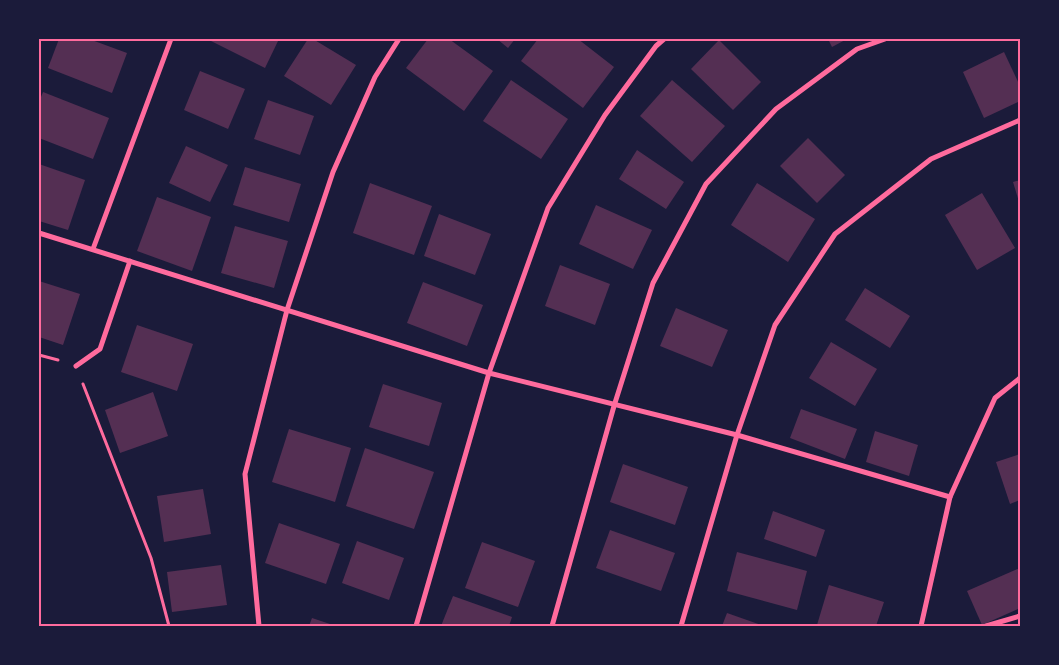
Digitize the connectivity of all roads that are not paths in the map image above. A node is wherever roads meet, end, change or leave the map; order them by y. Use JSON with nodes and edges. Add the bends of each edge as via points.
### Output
{"nodes":[{"id":1,"x":170,"y":39,"type":"edge"},
{"id":2,"x":399,"y":39,"type":"edge"},
{"id":3,"x":664,"y":39,"type":"edge"},
{"id":4,"x":885,"y":39,"type":"edge"},
{"id":5,"x":1020,"y":120,"type":"edge"},
{"id":6,"x":39,"y":233,"type":"edge"},
{"id":7,"x":93,"y":249,"type":"junction"},
{"id":8,"x":130,"y":260,"type":"junction"},
{"id":9,"x":287,"y":310,"type":"junction"},
{"id":10,"x":76,"y":366,"type":"road end"},
{"id":11,"x":489,"y":373,"type":"junction"},
{"id":12,"x":1020,"y":378,"type":"edge"},
{"id":13,"x":614,"y":406,"type":"junction"},
{"id":14,"x":737,"y":435,"type":"junction"},
{"id":15,"x":950,"y":497,"type":"junction"},
{"id":16,"x":1020,"y":616,"type":"edge"},
{"id":17,"x":259,"y":626,"type":"edge"},
{"id":18,"x":416,"y":626,"type":"edge"},
{"id":19,"x":552,"y":626,"type":"edge"},
{"id":20,"x":681,"y":626,"type":"edge"},
{"id":21,"x":921,"y":626,"type":"edge"},
{"id":22,"x":986,"y":626,"type":"edge"}],
"edges":[{"from":1,"to":7,"type":"street"},
{"from":2,"to":9,"type":"street","via":[[375,77],[333,172]]},
{"from":3,"to":11,"type":"street","via":[[605,115],[548,208]]},
{"from":4,"to":13,"type":"street","via":[[857,49],[776,109],[706,184],[653,283]]},
{"from":5,"to":14,"type":"street","via":[[931,159],[835,234],[775,325]]},
{"from":6,"to":7,"type":"street"},
{"from":7,"to":8,"type":"street"},
{"from":8,"to":9,"type":"street"},
{"from":8,"to":10,"type":"street","via":[[100,349]]},
{"from":9,"to":11,"type":"street"},
{"from":9,"to":17,"type":"street","via":[[245,474]]},
{"from":11,"to":13,"type":"street"},
{"from":11,"to":18,"type":"street"},
{"from":12,"to":15,"type":"street","via":[[995,398]]},
{"from":13,"to":14,"type":"street"},
{"from":13,"to":19,"type":"street"},
{"from":14,"to":15,"type":"street"},
{"from":14,"to":20,"type":"street"},
{"from":15,"to":21,"type":"street"},
{"from":16,"to":22,"type":"street"}]}
